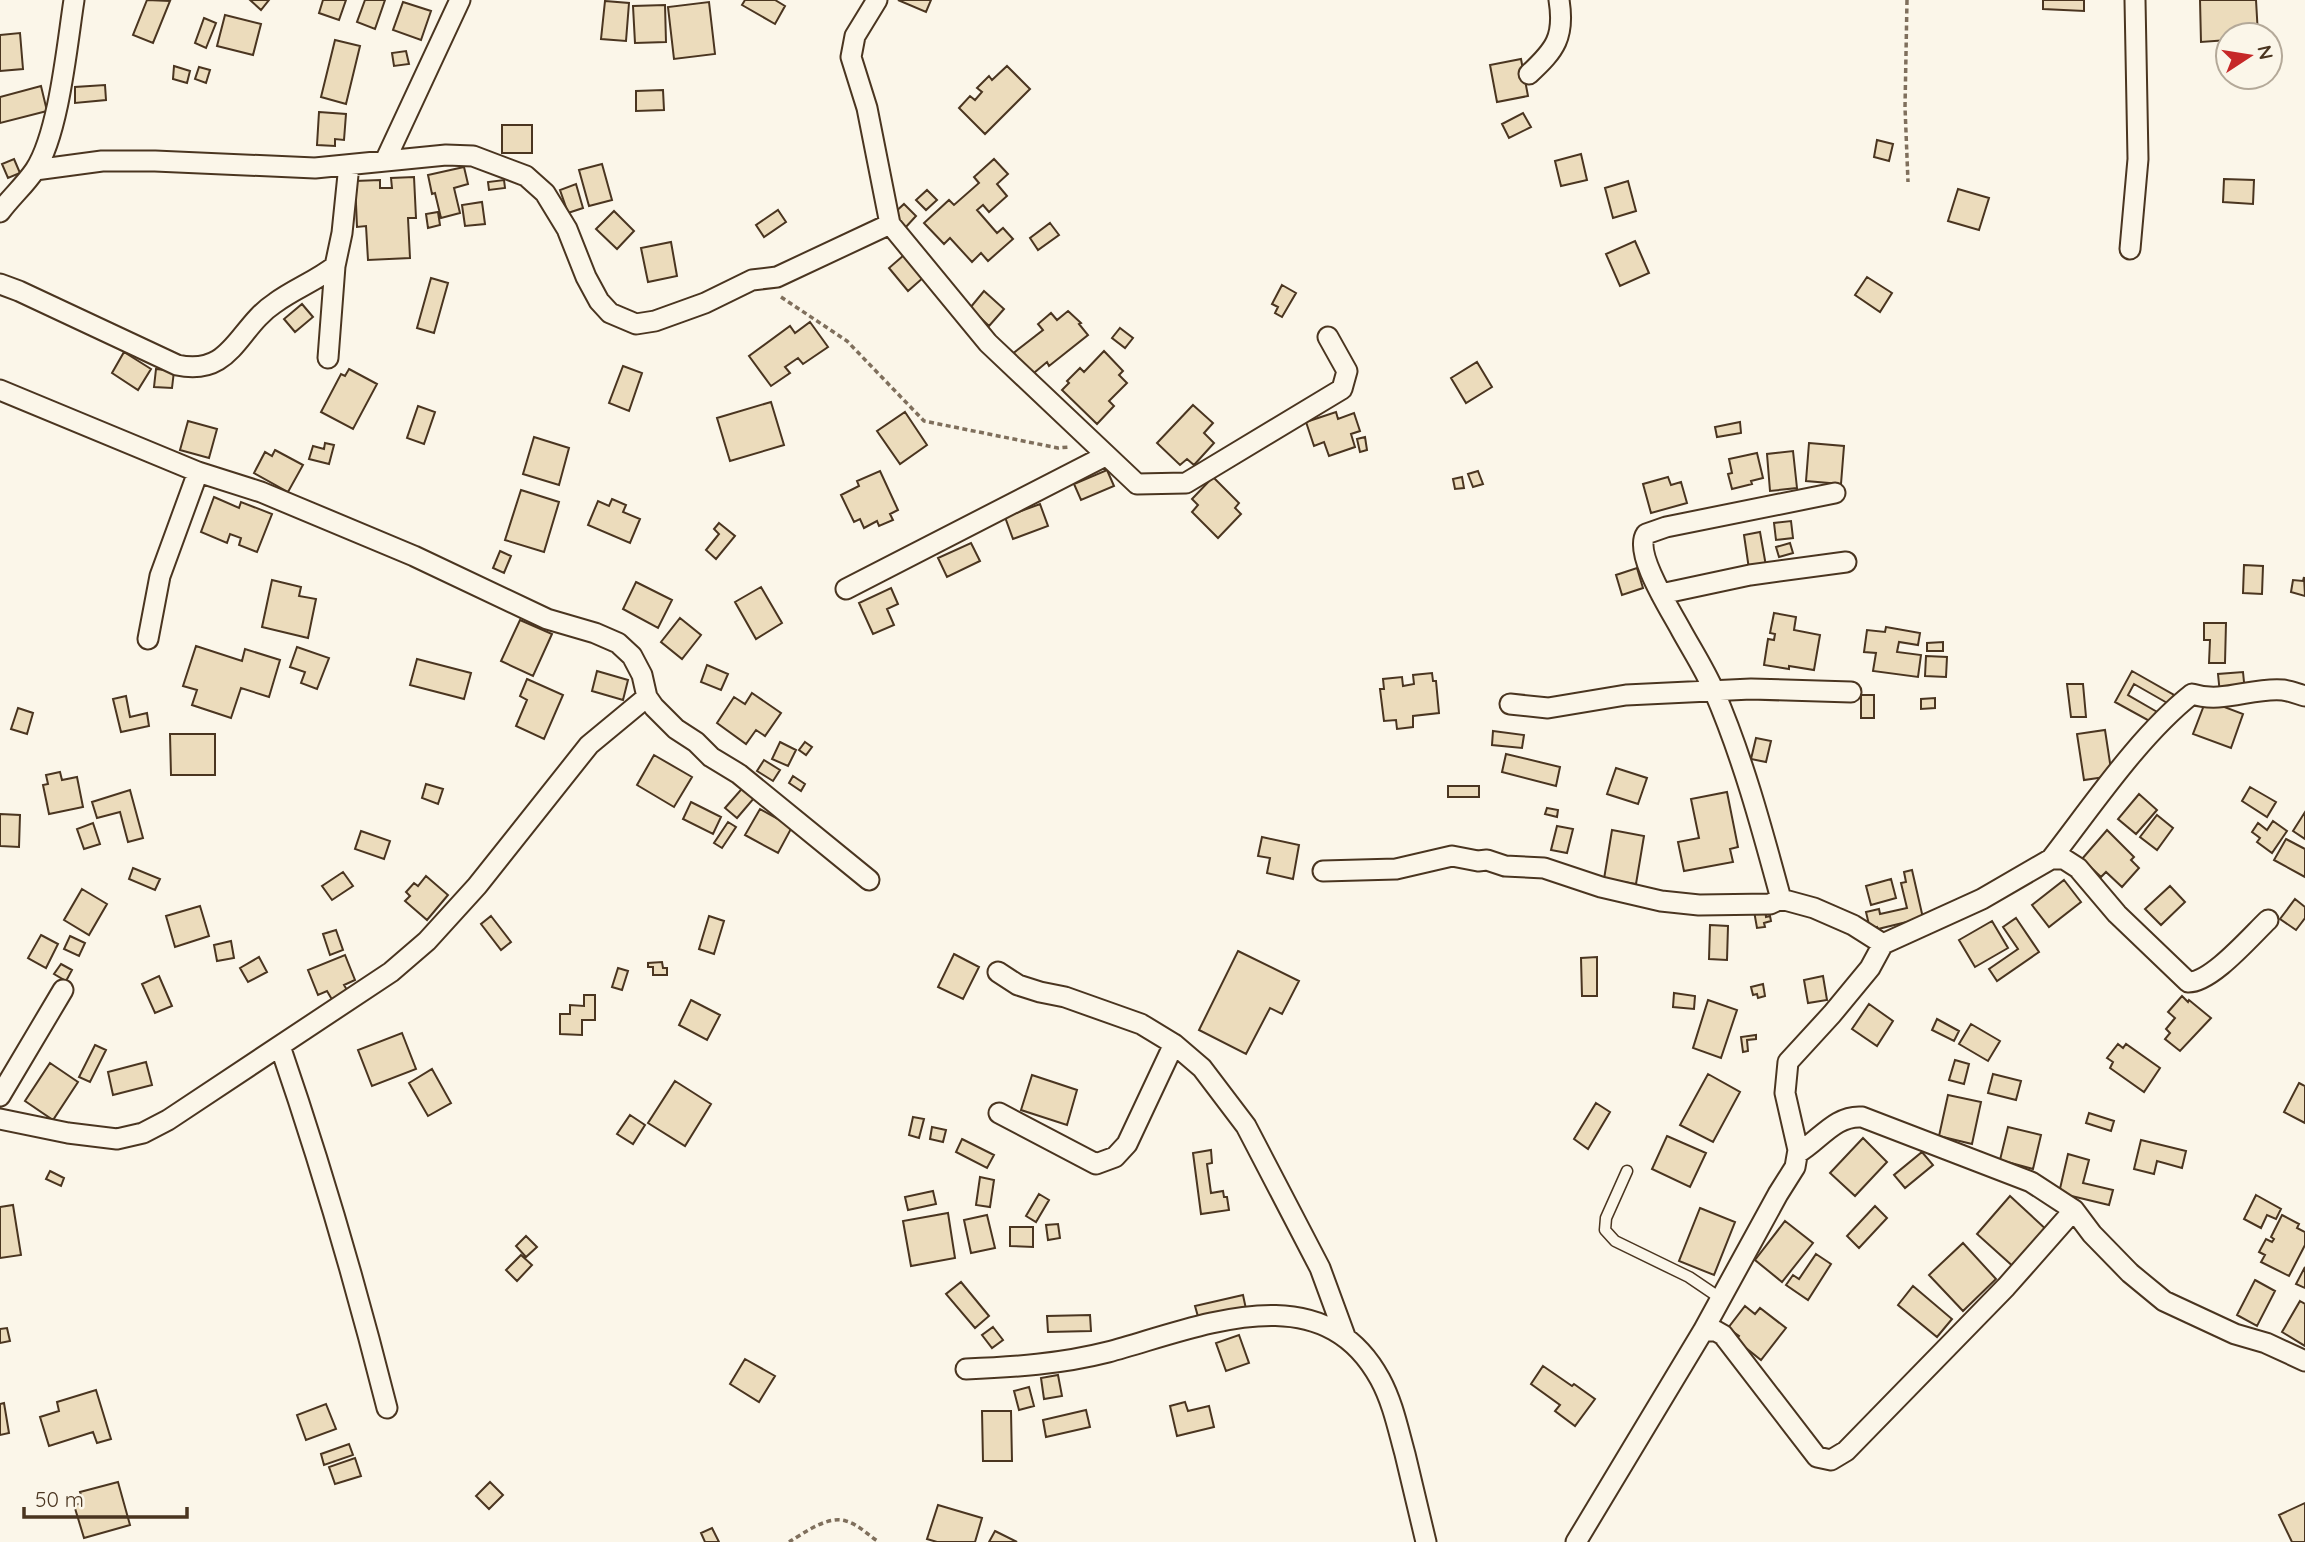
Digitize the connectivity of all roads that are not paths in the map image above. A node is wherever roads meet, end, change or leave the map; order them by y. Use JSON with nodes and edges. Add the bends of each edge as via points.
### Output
{"nodes":[{"id":1,"x":75,"y":0,"type":"edge"},
{"id":2,"x":460,"y":0,"type":"edge"},
{"id":3,"x":877,"y":0,"type":"edge"},
{"id":4,"x":1559,"y":0,"type":"edge"},
{"id":5,"x":2135,"y":0,"type":"edge"},
{"id":6,"x":1529,"y":74,"type":"dead end"},
{"id":7,"x":386,"y":161,"type":"junction"},
{"id":8,"x":349,"y":165,"type":"junction"},
{"id":9,"x":35,"y":170,"type":"junction"},
{"id":10,"x":0,"y":212,"type":"edge"},
{"id":11,"x":890,"y":224,"type":"junction"},
{"id":12,"x":2130,"y":249,"type":"dead end"},
{"id":13,"x":335,"y":265,"type":"junction"},
{"id":14,"x":0,"y":284,"type":"edge"},
{"id":15,"x":1328,"y":337,"type":"dead end"},
{"id":16,"x":328,"y":358,"type":"dead end"},
{"id":17,"x":0,"y":390,"type":"edge"},
{"id":18,"x":1098,"y":449,"type":"junction"},
{"id":19,"x":198,"y":472,"type":"junction"},
{"id":20,"x":1835,"y":493,"type":"dead end"},
{"id":21,"x":1846,"y":562,"type":"dead end"},
{"id":22,"x":846,"y":589,"type":"dead end"},
{"id":23,"x":1661,"y":594,"type":"junction"},
{"id":24,"x":148,"y":639,"type":"dead end"},
{"id":25,"x":1713,"y":691,"type":"junction"},
{"id":26,"x":1851,"y":692,"type":"dead end"},
{"id":27,"x":2305,"y":696,"type":"edge"},
{"id":28,"x":647,"y":697,"type":"junction"},
{"id":29,"x":1510,"y":704,"type":"dead end"},
{"id":30,"x":2051,"y":859,"type":"junction"},
{"id":31,"x":1323,"y":871,"type":"dead end"},
{"id":32,"x":869,"y":880,"type":"dead end"},
{"id":33,"x":1781,"y":899,"type":"junction"},
{"id":34,"x":2268,"y":920,"type":"dead end"},
{"id":35,"x":1883,"y":944,"type":"junction"},
{"id":36,"x":998,"y":972,"type":"dead end"},
{"id":37,"x":64,"y":990,"type":"dead end"},
{"id":38,"x":1174,"y":1044,"type":"junction"},
{"id":39,"x":280,"y":1046,"type":"junction"},
{"id":40,"x":0,"y":1096,"type":"edge"},
{"id":41,"x":999,"y":1113,"type":"dead end"},
{"id":42,"x":0,"y":1119,"type":"edge"},
{"id":43,"x":1798,"y":1153,"type":"junction"},
{"id":44,"x":1627,"y":1171,"type":"dead end"},
{"id":45,"x":2074,"y":1210,"type":"junction"},
{"id":46,"x":1720,"y":1298,"type":"junction"},
{"id":47,"x":1703,"y":1331,"type":"junction"},
{"id":48,"x":1345,"y":1336,"type":"junction"},
{"id":49,"x":2305,"y":1361,"type":"edge"},
{"id":50,"x":966,"y":1369,"type":"dead end"},
{"id":51,"x":387,"y":1408,"type":"dead end"},
{"id":52,"x":1426,"y":1542,"type":"edge"},
{"id":53,"x":1576,"y":1542,"type":"edge"}],
"edges":[{"from":1,"to":9,"type":"street","via":[[59,96]]},
{"from":2,"to":7,"type":"street"},
{"from":3,"to":11,"type":"street","via":[[855,36],[851,57],[867,108]]},
{"from":4,"to":6,"type":"street","via":[[1558,41]]},
{"from":5,"to":12,"type":"street","via":[[2138,159]]},
{"from":7,"to":8,"type":"street"},
{"from":7,"to":11,"type":"street","via":[[473,156],[526,176],[545,193],[567,229],[599,301],[610,313],[636,324],[705,303],[752,280],[777,278]]},
{"from":8,"to":9,"type":"street","via":[[315,168],[102,161]]},
{"from":8,"to":13,"type":"street"},
{"from":9,"to":10,"type":"street"},
{"from":11,"to":18,"type":"street","via":[[988,343]]},
{"from":13,"to":14,"type":"street","via":[[262,312],[230,352],[216,362],[193,368],[177,365]]},
{"from":13,"to":16,"type":"street"},
{"from":15,"to":18,"type":"street","via":[[1347,371],[1342,390],[1186,483],[1137,484]]},
{"from":17,"to":19,"type":"street"},
{"from":18,"to":22,"type":"street"},
{"from":19,"to":24,"type":"street","via":[[160,576]]},
{"from":19,"to":28,"type":"street","via":[[261,492],[414,556],[547,619],[618,643],[632,656]]},
{"from":20,"to":23,"type":"street","via":[[1646,534],[1644,556]]},
{"from":21,"to":23,"type":"street","via":[[1750,575]]},
{"from":23,"to":25,"type":"street"},
{"from":25,"to":26,"type":"street"},
{"from":25,"to":29,"type":"street","via":[[1626,695],[1548,708]]},
{"from":25,"to":33,"type":"street","via":[[1760,822]]},
{"from":27,"to":30,"type":"street","via":[[2282,690],[2218,697],[2192,694],[2130,758]]},
{"from":28,"to":32,"type":"street","via":[[676,729]]},
{"from":28,"to":39,"type":"street","via":[[589,744],[427,942],[391,972]]},
{"from":30,"to":34,"type":"street","via":[[2064,859],[2078,868],[2117,914],[2188,982],[2216,969]]},
{"from":30,"to":35,"type":"street","via":[[1982,899]]},
{"from":31,"to":33,"type":"street","via":[[1396,869],[1452,856],[1544,868],[1661,901],[1770,904]]},
{"from":33,"to":35,"type":"street","via":[[1853,925]]},
{"from":35,"to":43,"type":"street","via":[[1870,968],[1788,1062],[1785,1093]]},
{"from":36,"to":38,"type":"street","via":[[1029,989],[1122,1016]]},
{"from":37,"to":40,"type":"street"},
{"from":38,"to":41,"type":"street","via":[[1127,1144],[1115,1157],[1096,1164]]},
{"from":38,"to":48,"type":"street","via":[[1202,1068],[1246,1126],[1320,1268]]},
{"from":39,"to":42,"type":"street","via":[[143,1133],[117,1139]]},
{"from":39,"to":51,"type":"street","via":[[317,1153]]},
{"from":43,"to":45,"type":"street","via":[[1839,1120],[1866,1118],[2031,1182]]},
{"from":43,"to":46,"type":"street","via":[[1796,1167]]},
{"from":44,"to":46,"type":"lane","via":[[1605,1230],[1615,1241],[1689,1277]]},
{"from":45,"to":47,"type":"street","via":[[2007,1287],[1831,1461],[1817,1457],[1723,1335]]},
{"from":45,"to":49,"type":"street","via":[[2130,1273],[2164,1301]]},
{"from":46,"to":47,"type":"street"},
{"from":47,"to":53,"type":"street"},
{"from":48,"to":50,"type":"street","via":[[1303,1317],[1255,1315],[1053,1363]]},
{"from":48,"to":52,"type":"street","via":[[1380,1378],[1393,1408]]}]}
